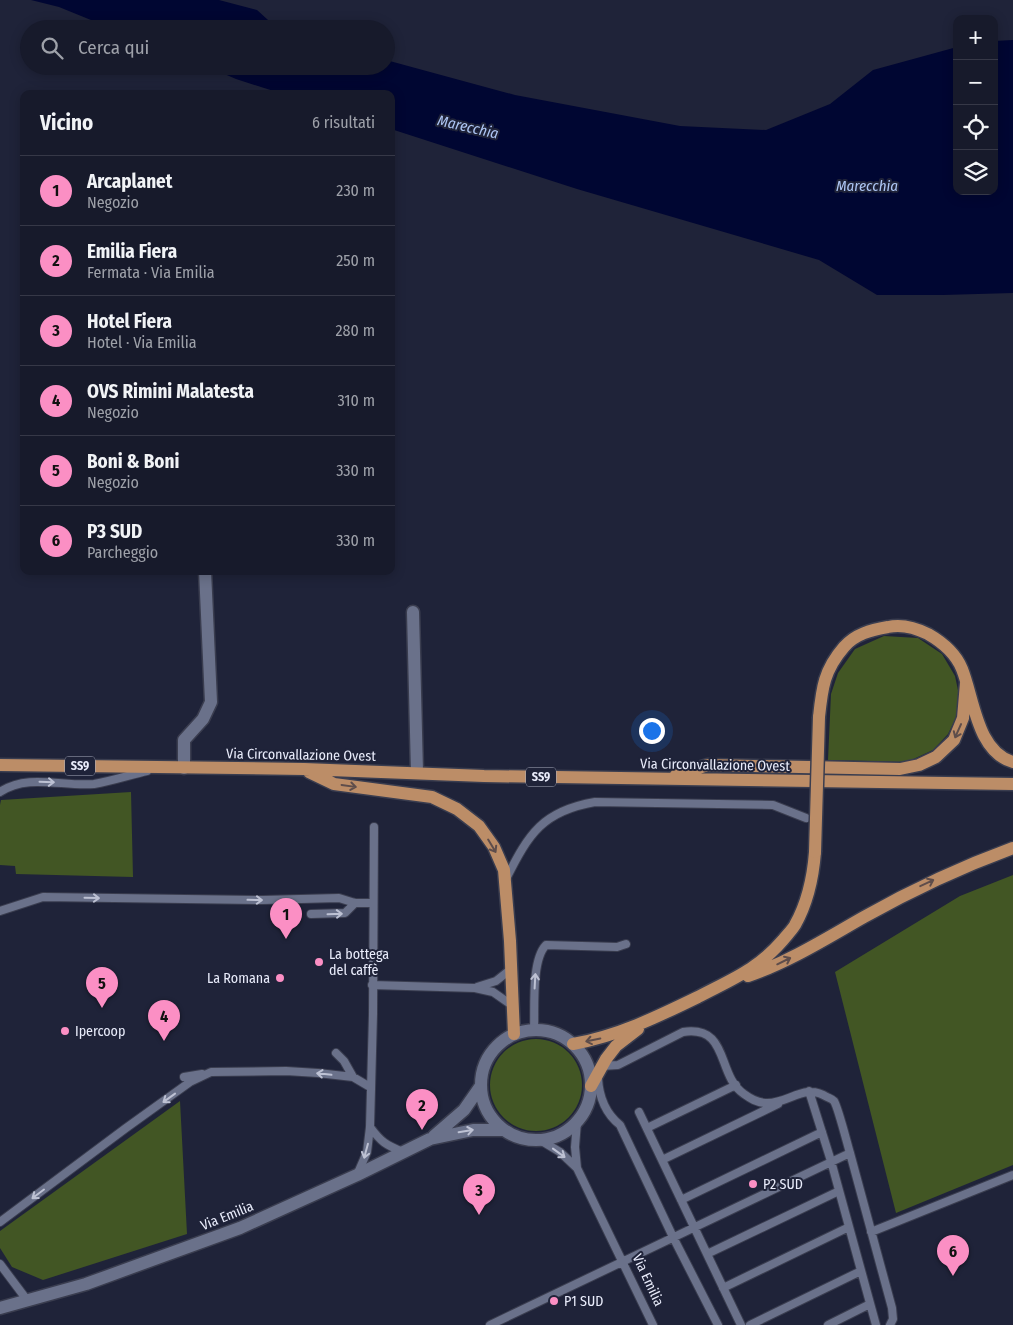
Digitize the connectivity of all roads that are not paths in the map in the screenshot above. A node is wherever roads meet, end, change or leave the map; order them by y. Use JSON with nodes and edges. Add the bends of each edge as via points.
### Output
{"nodes":[{"id":1,"x":204,"y":575,"type":"edge"},
{"id":2,"x":413,"y":612,"type":"dead end"},
{"id":3,"x":966,"y":683,"type":"junction"},
{"id":4,"x":1013,"y":762,"type":"edge"},
{"id":5,"x":0,"y":765,"type":"edge"},
{"id":6,"x":160,"y":768,"type":"junction"},
{"id":7,"x":184,"y":768,"type":"junction"},
{"id":8,"x":304,"y":769,"type":"junction"},
{"id":9,"x":417,"y":772,"type":"junction"},
{"id":10,"x":664,"y":779,"type":"junction"},
{"id":11,"x":1013,"y":784,"type":"edge"},
{"id":12,"x":0,"y":792,"type":"edge"},
{"id":13,"x":806,"y":818,"type":"dead end"},
{"id":14,"x":374,"y":828,"type":"dead end"},
{"id":15,"x":1013,"y":848,"type":"edge"},
{"id":16,"x":505,"y":882,"type":"junction"},
{"id":17,"x":355,"y":903,"type":"junction"},
{"id":18,"x":373,"y":903,"type":"junction"},
{"id":19,"x":0,"y":911,"type":"edge"},
{"id":20,"x":311,"y":914,"type":"dead end"},
{"id":21,"x":626,"y":944,"type":"dead end"},
{"id":22,"x":512,"y":968,"type":"junction"},
{"id":23,"x":722,"y":984,"type":"junction"},
{"id":24,"x":372,"y":985,"type":"junction"},
{"id":25,"x":475,"y":988,"type":"junction"},
{"id":26,"x":513,"y":1006,"type":"junction"},
{"id":27,"x":646,"y":1022,"type":"junction"},
{"id":28,"x":534,"y":1030,"type":"junction"},
{"id":29,"x":514,"y":1034,"type":"junction"},
{"id":30,"x":573,"y":1044,"type":"junction"},
{"id":31,"x":336,"y":1053,"type":"dead end"},
{"id":32,"x":211,"y":1072,"type":"junction"},
{"id":33,"x":597,"y":1076,"type":"junction"},
{"id":34,"x":184,"y":1077,"type":"dead end"},
{"id":35,"x":352,"y":1077,"type":"junction"},
{"id":36,"x":736,"y":1085,"type":"junction"},
{"id":37,"x":370,"y":1086,"type":"junction"},
{"id":38,"x":480,"y":1088,"type":"junction"},
{"id":39,"x":809,"y":1091,"type":"junction"},
{"id":40,"x":798,"y":1095,"type":"junction"},
{"id":41,"x":639,"y":1112,"type":"dead end"},
{"id":42,"x":577,"y":1122,"type":"junction"},
{"id":43,"x":370,"y":1127,"type":"junction"},
{"id":44,"x":646,"y":1128,"type":"junction"},
{"id":45,"x":504,"y":1130,"type":"junction"},
{"id":46,"x":822,"y":1132,"type":"junction"},
{"id":47,"x":430,"y":1139,"type":"junction"},
{"id":48,"x":540,"y":1140,"type":"junction"},
{"id":49,"x":403,"y":1152,"type":"junction"},
{"id":50,"x":850,"y":1153,"type":"junction"},
{"id":51,"x":662,"y":1160,"type":"junction"},
{"id":52,"x":831,"y":1161,"type":"junction"},
{"id":53,"x":577,"y":1168,"type":"junction"},
{"id":54,"x":357,"y":1175,"type":"junction"},
{"id":55,"x":1013,"y":1175,"type":"edge"},
{"id":56,"x":839,"y":1191,"type":"junction"},
{"id":57,"x":681,"y":1200,"type":"junction"},
{"id":58,"x":0,"y":1222,"type":"edge"},
{"id":59,"x":849,"y":1226,"type":"junction"},
{"id":60,"x":694,"y":1227,"type":"junction"},
{"id":61,"x":871,"y":1232,"type":"junction"},
{"id":62,"x":673,"y":1237,"type":"junction"},
{"id":63,"x":707,"y":1254,"type":"junction"},
{"id":64,"x":622,"y":1261,"type":"junction"},
{"id":65,"x":0,"y":1264,"type":"edge"},
{"id":66,"x":861,"y":1271,"type":"junction"},
{"id":67,"x":723,"y":1288,"type":"junction"},
{"id":68,"x":28,"y":1300,"type":"junction"},
{"id":69,"x":870,"y":1304,"type":"junction"},
{"id":70,"x":0,"y":1308,"type":"edge"},
{"id":71,"x":490,"y":1325,"type":"edge"},
{"id":72,"x":653,"y":1325,"type":"edge"},
{"id":73,"x":718,"y":1325,"type":"edge"},
{"id":74,"x":741,"y":1325,"type":"edge"},
{"id":75,"x":750,"y":1325,"type":"edge"},
{"id":76,"x":828,"y":1325,"type":"edge"},
{"id":77,"x":876,"y":1325,"type":"edge"},
{"id":78,"x":890,"y":1325,"type":"edge"}],
"edges":[{"from":1,"to":7,"type":"main road","via":[[211,702],[203,719],[184,740]]},
{"from":2,"to":9,"type":"main road"},
{"from":3,"to":4,"type":"main road","via":[[978,724],[989,746]]},
{"from":3,"to":10,"type":"main road","one_way":true,"via":[[963,718],[954,740],[936,756],[919,765],[900,769],[708,765]]},
{"from":3,"to":23,"type":"main road","bridge":true,"via":[[962,668],[938,639],[895,625],[870,630],[849,641],[832,661],[822,689],[815,852],[806,902],[794,926],[769,956]]},
{"from":5,"to":6,"type":"main road","name":"Via Circonvallazione Ovest","number":"SS9"},
{"from":6,"to":7,"type":"main road","name":"Via Circonvallazione Ovest","number":"SS9"},
{"from":12,"to":6,"type":"lane","one_way":true,"via":[[29,782],[94,784]]},
{"from":7,"to":8,"type":"main road","name":"Via Circonvallazione Ovest","number":"SS9"},
{"from":8,"to":9,"type":"main road","name":"Via Circonvallazione Ovest","number":"SS9"},
{"from":8,"to":16,"type":"main road","one_way":true,"via":[[334,784],[432,797],[456,808],[479,826],[494,847],[504,870]]},
{"from":9,"to":10,"type":"main road","name":"Via Circonvallazione Ovest","number":"SS9"},
{"from":10,"to":11,"type":"main road","name":"Via Circonvallazione Ovest","number":"SS9"},
{"from":13,"to":16,"type":"lane","via":[[773,805],[595,802],[574,806],[556,813],[535,831]]},
{"from":14,"to":18,"type":"lane"},
{"from":23,"to":15,"type":"main road","one_way":true,"via":[[761,972],[915,889]]},
{"from":16,"to":22,"type":"main road"},
{"from":17,"to":18,"type":"lane"},
{"from":19,"to":17,"type":"lane","one_way":true,"via":[[43,897],[339,898]]},
{"from":20,"to":17,"type":"lane","one_way":true,"via":[[345,914]]},
{"from":18,"to":24,"type":"lane"},
{"from":28,"to":21,"type":"lane","one_way":true,"via":[[535,975],[546,945],[617,947]]},
{"from":22,"to":25,"type":"lane","via":[[496,982]]},
{"from":22,"to":26,"type":"main road"},
{"from":23,"to":27,"type":"main road"},
{"from":24,"to":25,"type":"lane"},
{"from":24,"to":37,"type":"lane"},
{"from":25,"to":26,"type":"lane","via":[[493,992]]},
{"from":26,"to":29,"type":"main road"},
{"from":27,"to":30,"type":"main road","one_way":true,"via":[[597,1040]]},
{"from":27,"to":33,"type":"main road","via":[[616,1046]]},
{"from":28,"to":29,"type":"main road"},
{"from":28,"to":30,"type":"main road","via":[[548,1031]]},
{"from":29,"to":38,"type":"main road","via":[[489,1056],[482,1071]]},
{"from":30,"to":33,"type":"main road","via":[[590,1071]]},
{"from":31,"to":35,"type":"lane"},
{"from":32,"to":34,"type":"lane"},
{"from":35,"to":32,"type":"lane","one_way":true,"via":[[286,1071]]},
{"from":32,"to":58,"type":"lane","one_way":true,"via":[[190,1082]]},
{"from":33,"to":36,"type":"lane","via":[[683,1032],[694,1031],[706,1034],[716,1042],[728,1074]]},
{"from":33,"to":42,"type":"main road"},
{"from":33,"to":62,"type":"lane","via":[[604,1106],[620,1125]]},
{"from":35,"to":37,"type":"lane"},
{"from":36,"to":40,"type":"lane","via":[[753,1100],[766,1103]]},
{"from":36,"to":44,"type":"lane"},
{"from":37,"to":43,"type":"lane"},
{"from":38,"to":45,"type":"main road","via":[[484,1104]]},
{"from":38,"to":47,"type":"main road","name":"Via Emilia","via":[[464,1110]]},
{"from":39,"to":40,"type":"lane"},
{"from":39,"to":46,"type":"lane"},
{"from":39,"to":50,"type":"lane","via":[[820,1092],[834,1101]]},
{"from":40,"to":51,"type":"lane"},
{"from":41,"to":44,"type":"lane"},
{"from":42,"to":48,"type":"main road","via":[[560,1134]]},
{"from":42,"to":53,"type":"lane","name":"Via Emilia"},
{"from":43,"to":49,"type":"lane","via":[[387,1146]]},
{"from":43,"to":54,"type":"lane","one_way":true,"via":[[367,1152]]},
{"from":44,"to":51,"type":"lane"},
{"from":47,"to":45,"type":"main road","name":"Via Emilia","one_way":true,"via":[[473,1130]]},
{"from":45,"to":48,"type":"main road","via":[[521,1138]]},
{"from":46,"to":52,"type":"lane"},
{"from":46,"to":57,"type":"lane"},
{"from":47,"to":49,"type":"main road","name":"Via Emilia"},
{"from":48,"to":53,"type":"lane","name":"Via Emilia","one_way":true},
{"from":49,"to":54,"type":"main road","name":"Via Emilia"},
{"from":50,"to":52,"type":"lane"},
{"from":50,"to":61,"type":"lane"},
{"from":51,"to":57,"type":"lane"},
{"from":52,"to":56,"type":"lane"},
{"from":52,"to":60,"type":"lane"},
{"from":53,"to":64,"type":"lane","name":"Via Emilia"},
{"from":54,"to":68,"type":"main road","name":"Via Emilia","via":[[240,1228],[86,1284]]},
{"from":55,"to":61,"type":"lane"},
{"from":56,"to":59,"type":"lane"},
{"from":56,"to":63,"type":"lane"},
{"from":57,"to":60,"type":"lane"},
{"from":59,"to":66,"type":"lane"},
{"from":59,"to":67,"type":"lane"},
{"from":60,"to":62,"type":"lane"},
{"from":60,"to":63,"type":"lane"},
{"from":61,"to":78,"type":"lane","via":[[892,1308]]},
{"from":62,"to":64,"type":"lane"},
{"from":62,"to":73,"type":"lane"},
{"from":63,"to":67,"type":"lane"},
{"from":64,"to":71,"type":"lane"},
{"from":64,"to":72,"type":"lane","name":"Via Emilia"},
{"from":65,"to":68,"type":"lane"},
{"from":66,"to":69,"type":"lane"},
{"from":66,"to":75,"type":"lane"},
{"from":67,"to":74,"type":"lane"},
{"from":68,"to":70,"type":"main road","name":"Via Emilia"},
{"from":69,"to":76,"type":"lane"},
{"from":69,"to":77,"type":"lane"}]}
